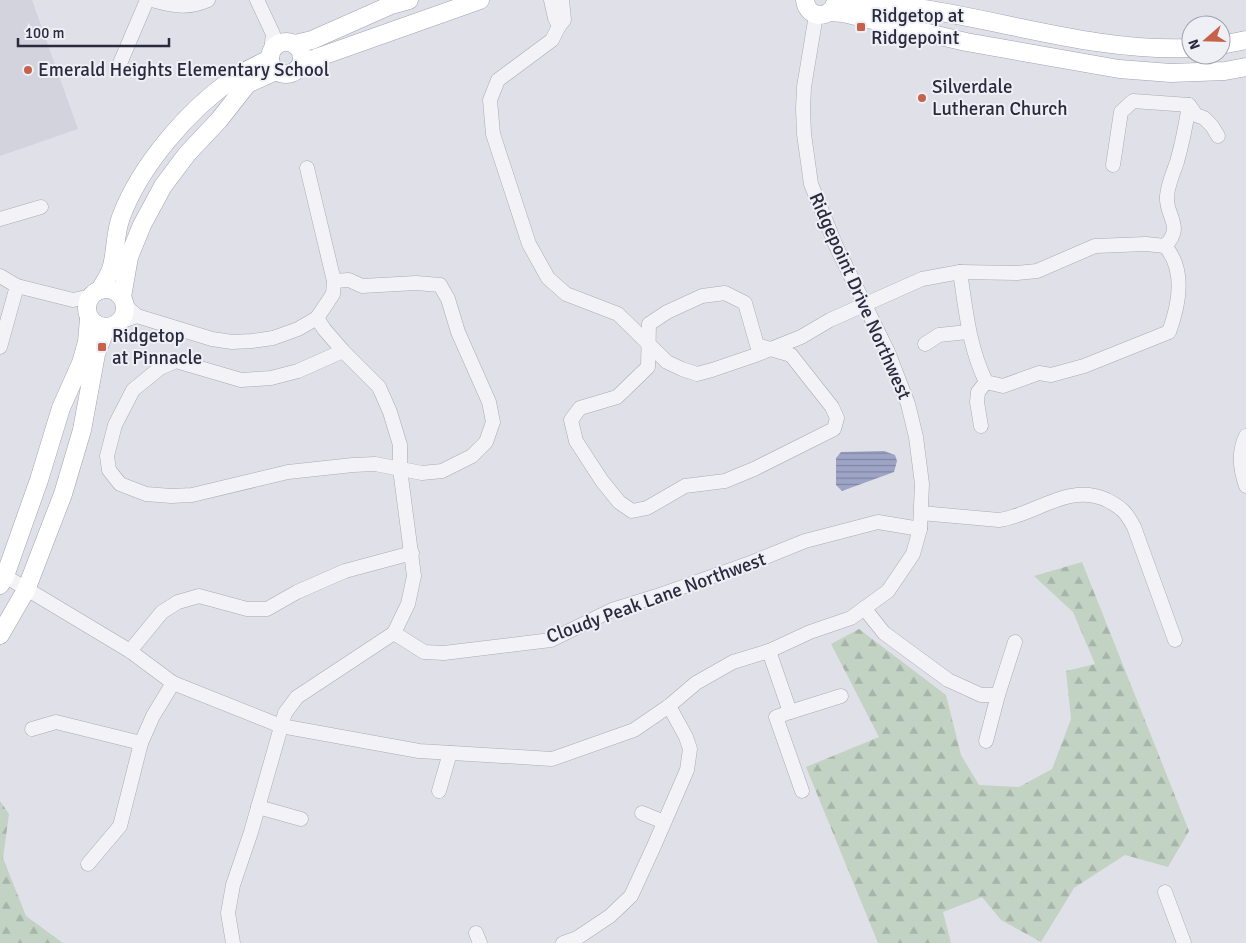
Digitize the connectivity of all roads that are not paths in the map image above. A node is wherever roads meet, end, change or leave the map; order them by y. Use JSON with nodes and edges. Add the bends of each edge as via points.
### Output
{"nodes":[{"id":1,"x":148,"y":0,"type":"edge"},
{"id":2,"x":152,"y":0,"type":"edge"},
{"id":3,"x":208,"y":0,"type":"edge"},
{"id":4,"x":257,"y":0,"type":"edge"},
{"id":5,"x":409,"y":0,"type":"edge"},
{"id":6,"x":480,"y":0,"type":"edge"},
{"id":7,"x":551,"y":0,"type":"edge"},
{"id":8,"x":562,"y":0,"type":"edge"},
{"id":9,"x":789,"y":0,"type":"edge"},
{"id":10,"x":847,"y":0,"type":"edge"},
{"id":11,"x":390,"y":3,"type":"edge"},
{"id":12,"x":819,"y":7,"type":"edge"},
{"id":13,"x":559,"y":26,"type":"junction"},
{"id":14,"x":1246,"y":40,"type":"edge"},
{"id":15,"x":1231,"y":43,"type":"edge"},
{"id":16,"x":1181,"y":48,"type":"edge"},
{"id":17,"x":278,"y":50,"type":"junction"},
{"id":18,"x":302,"y":63,"type":"junction"},
{"id":19,"x":1246,"y":67,"type":"edge"},
{"id":20,"x":118,"y":68,"type":"dead end"},
{"id":21,"x":1189,"y":105,"type":"junction"},
{"id":22,"x":1218,"y":136,"type":"dead end"},
{"id":23,"x":1113,"y":165,"type":"dead end"},
{"id":24,"x":307,"y":168,"type":"dead end"},
{"id":25,"x":41,"y":207,"type":"dead end"},
{"id":26,"x":0,"y":219,"type":"edge"},
{"id":27,"x":1165,"y":246,"type":"junction"},
{"id":28,"x":960,"y":272,"type":"junction"},
{"id":29,"x":0,"y":276,"type":"edge"},
{"id":30,"x":334,"y":281,"type":"junction"},
{"id":31,"x":17,"y":286,"type":"junction"},
{"id":32,"x":88,"y":304,"type":"junction"},
{"id":33,"x":864,"y":306,"type":"junction"},
{"id":34,"x":122,"y":314,"type":"junction"},
{"id":35,"x":317,"y":318,"type":"junction"},
{"id":36,"x":968,"y":332,"type":"junction"},
{"id":37,"x":648,"y":342,"type":"junction"},
{"id":38,"x":925,"y":344,"type":"dead end"},
{"id":39,"x":0,"y":347,"type":"edge"},
{"id":40,"x":770,"y":349,"type":"junction"},
{"id":41,"x":343,"y":351,"type":"junction"},
{"id":42,"x":986,"y":382,"type":"junction"},
{"id":43,"x":981,"y":426,"type":"dead end"},
{"id":44,"x":1246,"y":436,"type":"edge"},
{"id":45,"x":400,"y":468,"type":"junction"},
{"id":46,"x":1246,"y":486,"type":"edge"},
{"id":47,"x":921,"y":512,"type":"junction"},
{"id":48,"x":920,"y":529,"type":"junction"},
{"id":49,"x":412,"y":553,"type":"junction"},
{"id":50,"x":2,"y":580,"type":"edge"},
{"id":51,"x":26,"y":590,"type":"junction"},
{"id":52,"x":864,"y":608,"type":"junction"},
{"id":53,"x":394,"y":633,"type":"junction"},
{"id":54,"x":0,"y":635,"type":"edge"},
{"id":55,"x":1175,"y":640,"type":"dead end"},
{"id":56,"x":1015,"y":642,"type":"dead end"},
{"id":57,"x":769,"y":650,"type":"junction"},
{"id":58,"x":130,"y":651,"type":"junction"},
{"id":59,"x":173,"y":683,"type":"junction"},
{"id":60,"x":998,"y":694,"type":"junction"},
{"id":61,"x":841,"y":696,"type":"dead end"},
{"id":62,"x":669,"y":706,"type":"junction"},
{"id":63,"x":790,"y":712,"type":"junction"},
{"id":64,"x":280,"y":726,"type":"junction"},
{"id":65,"x":32,"y":729,"type":"dead end"},
{"id":66,"x":986,"y":740,"type":"dead end"},
{"id":67,"x":141,"y":743,"type":"junction"},
{"id":68,"x":450,"y":753,"type":"junction"},
{"id":69,"x":802,"y":791,"type":"dead end"},
{"id":70,"x":439,"y":792,"type":"dead end"},
{"id":71,"x":258,"y":807,"type":"junction"},
{"id":72,"x":642,"y":813,"type":"dead end"},
{"id":73,"x":301,"y":819,"type":"dead end"},
{"id":74,"x":664,"y":822,"type":"junction"},
{"id":75,"x":88,"y":864,"type":"dead end"},
{"id":76,"x":1166,"y":892,"type":"dead end"},
{"id":77,"x":233,"y":943,"type":"edge"},
{"id":78,"x":563,"y":943,"type":"edge"},
{"id":79,"x":1184,"y":943,"type":"edge"}],
"edges":[{"from":1,"to":20,"type":"street"},
{"from":2,"to":3,"type":"street","via":[[179,7]]},
{"from":4,"to":17,"type":"street"},
{"from":5,"to":11,"type":"main road"},
{"from":6,"to":18,"type":"main road"},
{"from":7,"to":13,"type":"street"},
{"from":8,"to":13,"type":"street","via":[[564,20]]},
{"from":9,"to":12,"type":"main road"},
{"from":10,"to":16,"type":"main road","via":[[861,4],[924,8],[1107,44]]},
{"from":11,"to":17,"type":"main road","via":[[319,37]]},
{"from":12,"to":19,"type":"main road","via":[[966,42],[1119,69],[1171,73]]},
{"from":12,"to":33,"type":"street","name":"Ridgepoint Drive Northwest","via":[[803,109],[811,184]]},
{"from":13,"to":37,"type":"street","via":[[552,40],[498,80],[490,100],[493,134],[529,244],[548,278],[566,294],[618,314]]},
{"from":14,"to":15,"type":"main road"},
{"from":17,"to":18,"type":"main road","via":[[302,52]]},
{"from":17,"to":18,"type":"main road","via":[[285,75],[295,72]]},
{"from":17,"to":32,"type":"main road","via":[[209,98],[187,118],[154,158],[137,183],[121,217],[112,266]]},
{"from":17,"to":34,"type":"main road","via":[[163,186],[129,256]]},
{"from":21,"to":22,"type":"street"},
{"from":21,"to":23,"type":"street","via":[[1133,101],[1121,112]]},
{"from":21,"to":27,"type":"street","via":[[1167,195],[1174,231]]},
{"from":24,"to":30,"type":"street"},
{"from":25,"to":26,"type":"street"},
{"from":27,"to":28,"type":"street","via":[[1095,246],[1037,271],[1017,274]]},
{"from":27,"to":42,"type":"street","via":[[1172,254],[1179,296],[1169,332],[1084,366],[1051,375],[1039,373],[1003,386]]},
{"from":28,"to":33,"type":"street","via":[[922,279]]},
{"from":28,"to":36,"type":"street"},
{"from":29,"to":31,"type":"street"},
{"from":30,"to":35,"type":"street","via":[[333,294]]},
{"from":30,"to":45,"type":"street","via":[[349,280],[362,286],[440,285],[489,402],[493,422],[486,442],[472,456],[442,471],[422,473]]},
{"from":31,"to":32,"type":"street"},
{"from":31,"to":39,"type":"street"},
{"from":32,"to":34,"type":"main road","via":[[100,327]]},
{"from":32,"to":34,"type":"main road","via":[[112,290]]},
{"from":32,"to":50,"type":"main road","via":[[87,342],[81,363],[61,408],[39,480]]},
{"from":33,"to":40,"type":"street"},
{"from":33,"to":47,"type":"street","name":"Ridgepoint Drive Northwest","via":[[888,352],[908,404],[922,484]]},
{"from":34,"to":35,"type":"street","via":[[232,342],[273,338]]},
{"from":34,"to":51,"type":"main road","via":[[96,354],[82,430],[63,494]]},
{"from":35,"to":41,"type":"street"},
{"from":36,"to":38,"type":"street","via":[[939,335]]},
{"from":36,"to":42,"type":"street"},
{"from":37,"to":40,"type":"street","via":[[667,362],[697,374]]},
{"from":37,"to":40,"type":"street","via":[[649,324],[702,296],[725,293],[745,303],[757,345]]},
{"from":37,"to":40,"type":"street","via":[[648,367],[618,397],[580,408],[571,420],[576,442],[602,481],[619,502],[632,511],[647,508],[685,486],[725,481],[834,429],[837,418],[832,407],[791,355]]},
{"from":41,"to":45,"type":"street","via":[[379,387],[400,445]]},
{"from":41,"to":45,"type":"street","via":[[298,371],[270,378],[240,380],[176,361],[160,368],[134,390],[115,425],[107,456],[109,470],[120,484],[146,494],[171,496],[192,495],[288,472],[375,464]]},
{"from":42,"to":43,"type":"street","via":[[978,392]]},
{"from":44,"to":46,"type":"street","via":[[1240,461]]},
{"from":45,"to":49,"type":"street"},
{"from":47,"to":48,"type":"street","name":"Ridgepoint Drive Northwest"},
{"from":47,"to":55,"type":"street","via":[[1010,519],[1078,494],[1104,499],[1119,506],[1134,527]]},
{"from":48,"to":52,"type":"street","name":"Ridgepoint Drive Northwest","via":[[913,554],[888,591]]},
{"from":48,"to":53,"type":"street","name":"Cloudy Peak Lane Northwest","via":[[878,522],[805,541],[612,610],[551,640],[444,653],[424,652]]},
{"from":49,"to":53,"type":"street","via":[[414,576],[408,604]]},
{"from":49,"to":58,"type":"street","via":[[345,572],[297,592],[267,609],[248,609],[199,596],[178,602],[162,612]]},
{"from":50,"to":51,"type":"street","name":"Ridgepoint Drive Northwest"},
{"from":51,"to":54,"type":"main road"},
{"from":51,"to":58,"type":"street","name":"Ridgepoint Drive Northwest"},
{"from":52,"to":57,"type":"street","name":"Ridgepoint Drive Northwest","via":[[851,618]]},
{"from":52,"to":60,"type":"street","via":[[884,633],[948,680],[982,695]]},
{"from":53,"to":64,"type":"street","via":[[297,697]]},
{"from":56,"to":60,"type":"street"},
{"from":57,"to":62,"type":"street","name":"Ridgepoint Drive Northwest","via":[[733,662],[696,683]]},
{"from":57,"to":63,"type":"street"},
{"from":58,"to":59,"type":"street","name":"Ridgepoint Drive Northwest"},
{"from":59,"to":64,"type":"street","name":"Ridgepoint Drive Northwest"},
{"from":59,"to":67,"type":"street"},
{"from":60,"to":66,"type":"street"},
{"from":61,"to":63,"type":"street"},
{"from":62,"to":68,"type":"street","name":"Ridgepoint Drive Northwest","via":[[634,730],[552,759]]},
{"from":62,"to":74,"type":"street","via":[[690,749],[687,770]]},
{"from":63,"to":69,"type":"street","via":[[776,717]]},
{"from":64,"to":68,"type":"street","name":"Ridgepoint Drive Northwest","via":[[419,751]]},
{"from":64,"to":71,"type":"street"},
{"from":65,"to":67,"type":"street","via":[[56,722]]},
{"from":67,"to":75,"type":"street","via":[[120,826]]},
{"from":68,"to":70,"type":"street"},
{"from":71,"to":73,"type":"street"},
{"from":71,"to":77,"type":"street","via":[[233,885],[228,913]]},
{"from":72,"to":74,"type":"street"},
{"from":74,"to":78,"type":"street","via":[[630,896],[602,921],[577,938]]},
{"from":76,"to":79,"type":"street"}]}
